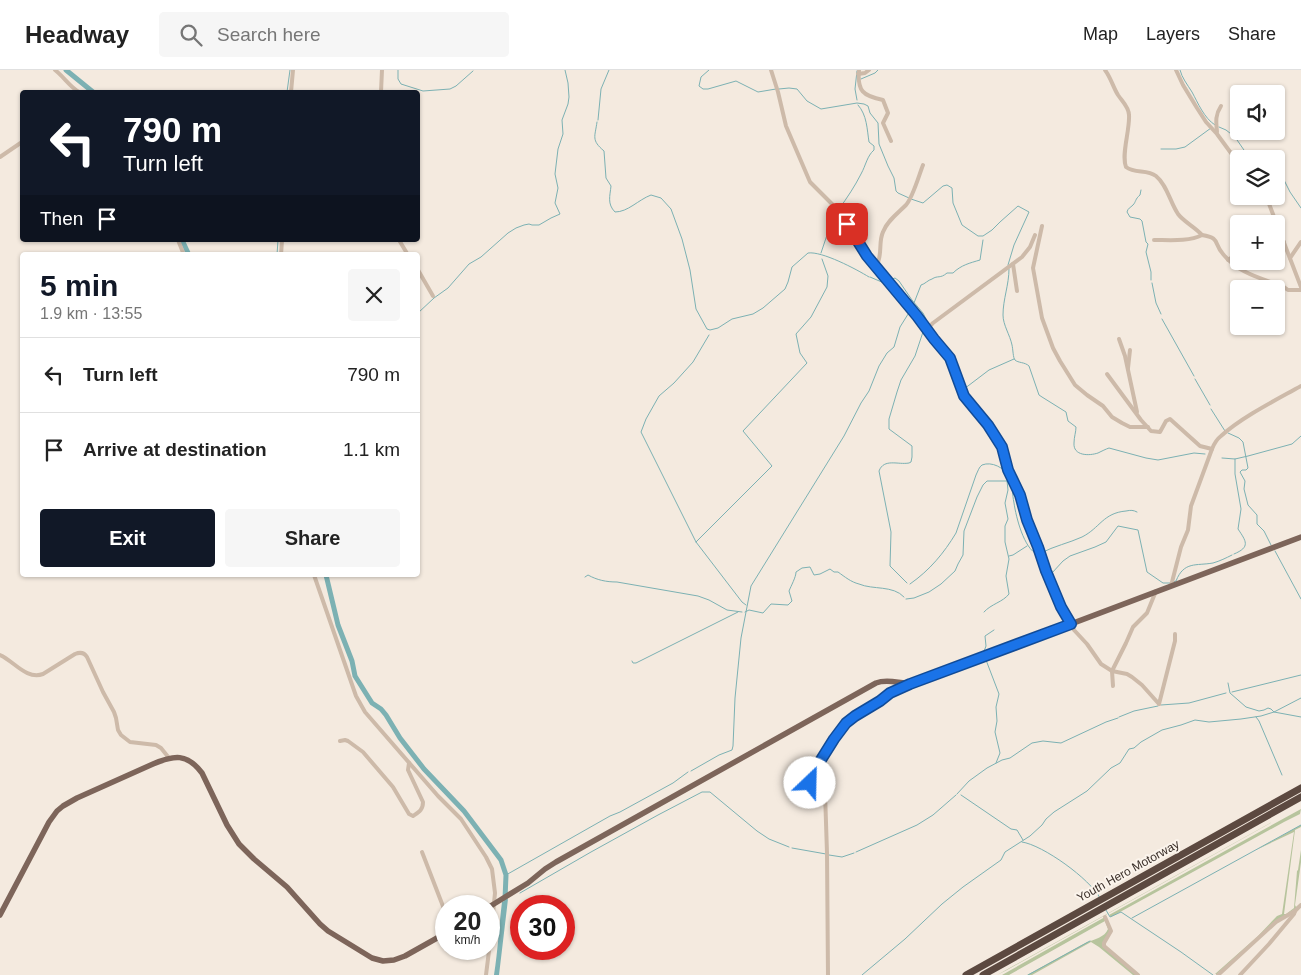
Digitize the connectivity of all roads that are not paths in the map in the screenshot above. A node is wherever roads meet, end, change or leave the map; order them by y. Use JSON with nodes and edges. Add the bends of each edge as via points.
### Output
{"nodes":[{"id":1,"x":55,"y":70,"type":"edge"},
{"id":2,"x":292,"y":70,"type":"edge"},
{"id":3,"x":382,"y":70,"type":"edge"},
{"id":4,"x":771,"y":70,"type":"edge"},
{"id":5,"x":868,"y":70,"type":"edge"},
{"id":6,"x":1105,"y":70,"type":"edge"},
{"id":7,"x":1176,"y":70,"type":"edge"},
{"id":8,"x":859,"y":72,"type":"edge"},
{"id":9,"x":75,"y":90,"type":"edge"},
{"id":10,"x":291,"y":90,"type":"edge"},
{"id":11,"x":381,"y":90,"type":"edge"},
{"id":12,"x":1221,"y":106,"type":"dead end"},
{"id":13,"x":1217,"y":134,"type":"junction"},
{"id":14,"x":891,"y":141,"type":"dead end"},
{"id":15,"x":20,"y":143,"type":"edge"},
{"id":16,"x":1230,"y":152,"type":"edge"},
{"id":17,"x":0,"y":157,"type":"edge"},
{"id":18,"x":923,"y":165,"type":"dead end"},
{"id":19,"x":1042,"y":226,"type":"dead end"},
{"id":20,"x":1035,"y":234,"type":"dead end"},
{"id":21,"x":1202,"y":235,"type":"junction"},
{"id":22,"x":1154,"y":240,"type":"dead end"},
{"id":23,"x":1301,"y":242,"type":"edge"},
{"id":24,"x":1285,"y":245,"type":"edge"},
{"id":25,"x":1290,"y":258,"type":"junction"},
{"id":26,"x":1228,"y":260,"type":"joint"},
{"id":27,"x":1013,"y":264,"type":"junction"},
{"id":28,"x":876,"y":266,"type":"junction"},
{"id":29,"x":420,"y":273,"type":"edge"},
{"id":30,"x":1301,"y":289,"type":"edge"},
{"id":31,"x":1017,"y":291,"type":"dead end"},
{"id":32,"x":433,"y":296,"type":"dead end"},
{"id":33,"x":927,"y":329,"type":"junction"},
{"id":34,"x":1118,"y":339,"type":"dead end"},
{"id":35,"x":1130,"y":350,"type":"dead end"},
{"id":36,"x":1128,"y":373,"type":"junction"},
{"id":37,"x":1107,"y":374,"type":"dead end"},
{"id":38,"x":1301,"y":386,"type":"edge"},
{"id":39,"x":1137,"y":414,"type":"junction"},
{"id":40,"x":1148,"y":427,"type":"junction"},
{"id":41,"x":1212,"y":449,"type":"junction"},
{"id":42,"x":1301,"y":537,"type":"edge"},
{"id":43,"x":315,"y":577,"type":"edge"},
{"id":44,"x":1171,"y":586,"type":"junction"},
{"id":45,"x":1156,"y":591,"type":"junction"},
{"id":46,"x":1071,"y":624,"type":"junction"},
{"id":47,"x":1175,"y":634,"type":"dead end"},
{"id":48,"x":0,"y":655,"type":"edge"},
{"id":49,"x":1112,"y":671,"type":"junction"},
{"id":50,"x":910,"y":684,"type":"junction"},
{"id":51,"x":1113,"y":686,"type":"dead end"},
{"id":52,"x":340,"y":741,"type":"dead end"},
{"id":53,"x":169,"y":758,"type":"junction"},
{"id":54,"x":409,"y":763,"type":"junction"},
{"id":55,"x":1301,"y":788,"type":"edge"},
{"id":56,"x":1301,"y":797,"type":"edge"},
{"id":57,"x":422,"y":852,"type":"dead end"},
{"id":58,"x":439,"y":895,"type":"edge"},
{"id":59,"x":495,"y":895,"type":"edge"},
{"id":60,"x":500,"y":901,"type":"edge"},
{"id":61,"x":1301,"y":905,"type":"edge"},
{"id":62,"x":1295,"y":911,"type":"junction"},
{"id":63,"x":0,"y":915,"type":"edge"},
{"id":64,"x":1105,"y":917,"type":"dead end"},
{"id":65,"x":435,"y":939,"type":"edge"},
{"id":66,"x":488,"y":960,"type":"edge"},
{"id":67,"x":486,"y":975,"type":"edge"},
{"id":68,"x":828,"y":975,"type":"edge"},
{"id":69,"x":966,"y":975,"type":"edge"},
{"id":70,"x":983,"y":975,"type":"edge"},
{"id":71,"x":1138,"y":975,"type":"edge"},
{"id":72,"x":1218,"y":975,"type":"edge"},
{"id":73,"x":1240,"y":975,"type":"edge"}],
"edges":[{"from":1,"to":9,"type":"street"},
{"from":2,"to":10,"type":"street"},
{"from":3,"to":11,"type":"street"},
{"from":4,"to":28,"type":"street","via":[[786,126],[810,182],[837,209]]},
{"from":5,"to":8,"type":"street"},
{"from":6,"to":21,"type":"street","via":[[1129,112],[1126,167],[1155,175],[1164,185],[1179,215]]},
{"from":7,"to":13,"type":"street","via":[[1196,108]]},
{"from":8,"to":14,"type":"street","via":[[862,91],[868,97],[883,100],[888,113],[884,125]]},
{"from":12,"to":13,"type":"street","via":[[1217,111]]},
{"from":13,"to":16,"type":"street"},
{"from":15,"to":17,"type":"street"},
{"from":18,"to":28,"type":"street","via":[[908,201],[883,230]]},
{"from":19,"to":40,"type":"street","via":[[1033,268],[1042,318],[1057,355],[1075,385],[1112,417],[1130,427]]},
{"from":20,"to":27,"type":"street","via":[[1027,250]]},
{"from":21,"to":22,"type":"street","via":[[1188,239]]},
{"from":21,"to":26,"type":"street","via":[[1215,239]]},
{"from":23,"to":25,"type":"street"},
{"from":24,"to":25,"type":"street"},
{"from":25,"to":30,"type":"street"},
{"from":26,"to":30,"type":"street","via":[[1242,272],[1288,290]]},
{"from":27,"to":31,"type":"street"},
{"from":27,"to":33,"type":"street"},
{"from":28,"to":33,"type":"street"},
{"from":29,"to":32,"type":"street"},
{"from":33,"to":46,"type":"street","via":[[950,358],[964,396],[1002,447],[1046,571]]},
{"from":34,"to":36,"type":"street"},
{"from":35,"to":36,"type":"street"},
{"from":36,"to":39,"type":"street"},
{"from":37,"to":39,"type":"street"},
{"from":38,"to":41,"type":"street","via":[[1219,437]]},
{"from":39,"to":40,"type":"street"},
{"from":40,"to":41,"type":"street","via":[[1160,432],[1170,419],[1200,446]]},
{"from":41,"to":44,"type":"street","via":[[1191,506],[1188,530]]},
{"from":42,"to":44,"type":"main road"},
{"from":43,"to":54,"type":"street","via":[[356,696],[365,712]]},
{"from":44,"to":45,"type":"main road"},
{"from":45,"to":46,"type":"main road"},
{"from":45,"to":49,"type":"street","via":[[1147,613],[1133,627]]},
{"from":46,"to":49,"type":"street","via":[[1101,664]]},
{"from":46,"to":50,"type":"main road"},
{"from":47,"to":49,"type":"street","via":[[1158,704],[1132,677]]},
{"from":48,"to":53,"type":"street","via":[[28,674],[38,676],[75,654],[84,653],[114,712],[121,735],[130,742],[156,745]]},
{"from":49,"to":51,"type":"street"},
{"from":50,"to":60,"type":"main road","via":[[876,683],[556,862]]},
{"from":50,"to":68,"type":"street","via":[[890,693],[846,723],[810,779],[813,788],[825,792]]},
{"from":52,"to":54,"type":"street","via":[[348,741],[363,752],[393,787],[412,816],[421,810],[424,802],[408,770]]},
{"from":53,"to":63,"type":"main road","via":[[77,798],[57,811]]},
{"from":53,"to":65,"type":"main road","via":[[184,758],[199,769],[239,844],[328,930],[372,958],[383,961],[405,956]]},
{"from":54,"to":59,"type":"street","via":[[460,819],[486,857],[492,869]]},
{"from":55,"to":69,"type":"highway","name":"Youth Hero Motorway"},
{"from":56,"to":70,"type":"highway","name":"Youth Hero Motorway"},
{"from":57,"to":58,"type":"street"},
{"from":61,"to":62,"type":"street"},
{"from":62,"to":72,"type":"street","via":[[1276,922]]},
{"from":62,"to":73,"type":"street"},
{"from":64,"to":71,"type":"street","via":[[1111,931],[1104,946]]},
{"from":66,"to":67,"type":"street"}]}
